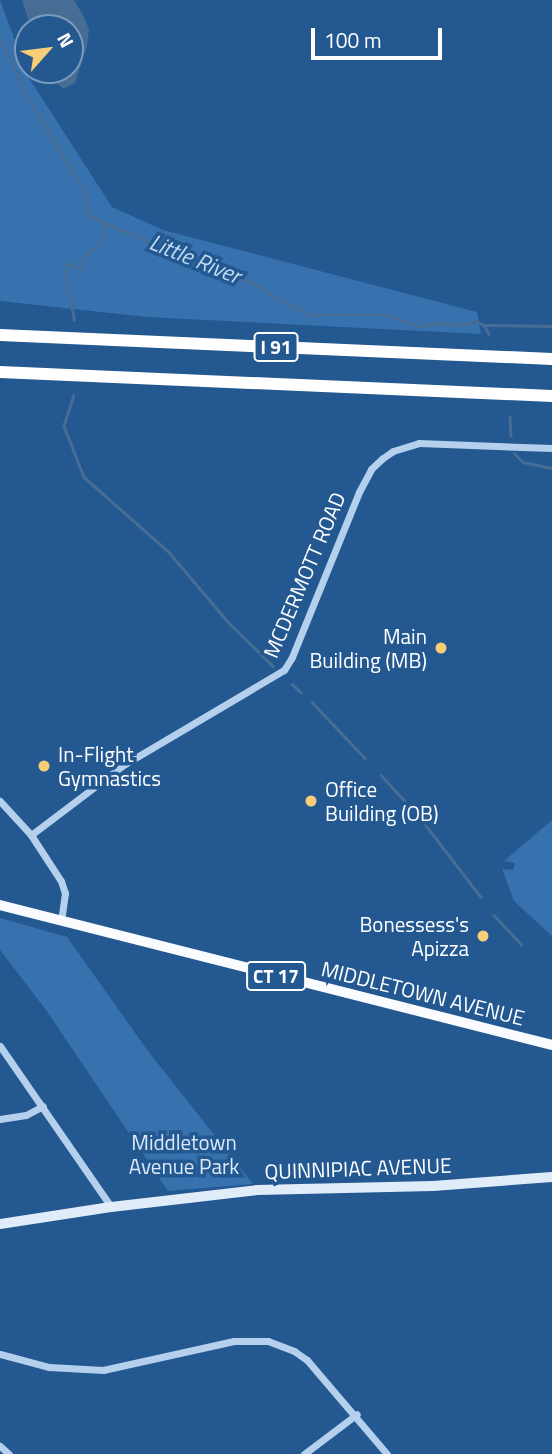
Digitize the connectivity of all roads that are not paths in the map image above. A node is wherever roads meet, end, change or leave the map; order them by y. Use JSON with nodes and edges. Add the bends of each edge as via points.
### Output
{"nodes":[{"id":1,"x":0,"y":335,"type":"edge"},
{"id":2,"x":552,"y":359,"type":"edge"},
{"id":3,"x":0,"y":372,"type":"edge"},
{"id":4,"x":552,"y":396,"type":"edge"},
{"id":5,"x":552,"y":448,"type":"edge"},
{"id":6,"x":0,"y":801,"type":"edge"},
{"id":7,"x":31,"y":835,"type":"junction"},
{"id":8,"x":0,"y":905,"type":"edge"},
{"id":9,"x":61,"y":921,"type":"junction"},
{"id":10,"x":552,"y":1045,"type":"edge"},
{"id":11,"x":0,"y":1046,"type":"edge"},
{"id":12,"x":43,"y":1106,"type":"junction"},
{"id":13,"x":0,"y":1119,"type":"edge"},
{"id":14,"x":552,"y":1177,"type":"edge"},
{"id":15,"x":111,"y":1207,"type":"junction"},
{"id":16,"x":0,"y":1224,"type":"edge"},
{"id":17,"x":0,"y":1355,"type":"edge"},
{"id":18,"x":357,"y":1414,"type":"junction"},
{"id":19,"x":0,"y":1446,"type":"edge"},
{"id":20,"x":9,"y":1454,"type":"edge"},
{"id":21,"x":303,"y":1454,"type":"edge"},
{"id":22,"x":387,"y":1454,"type":"edge"}],
"edges":[{"from":1,"to":2,"type":"highway","number":"I 91"},
{"from":3,"to":4,"type":"highway","number":"I 91"},
{"from":5,"to":7,"type":"street","name":"MCDERMOTT ROAD","via":[[419,443],[383,458],[359,492],[284,670],[125,764]]},
{"from":6,"to":7,"type":"street"},
{"from":7,"to":9,"type":"street","via":[[63,886]]},
{"from":8,"to":9,"type":"main road","name":"MIDDLETOWN AVENUE","number":"CT 17"},
{"from":9,"to":10,"type":"main road","name":"MIDDLETOWN AVENUE","number":"CT 17"},
{"from":11,"to":12,"type":"street"},
{"from":12,"to":13,"type":"street","via":[[26,1115]]},
{"from":12,"to":15,"type":"street"},
{"from":14,"to":15,"type":"main road","name":"QUINNIPIAC AVENUE","via":[[433,1186],[257,1190]]},
{"from":15,"to":16,"type":"main road","name":"QUINNIPIAC AVENUE"},
{"from":17,"to":18,"type":"street","via":[[49,1367],[103,1370],[234,1341],[268,1341],[307,1360]]},
{"from":18,"to":21,"type":"street"},
{"from":18,"to":22,"type":"street"},
{"from":19,"to":20,"type":"street"}]}
